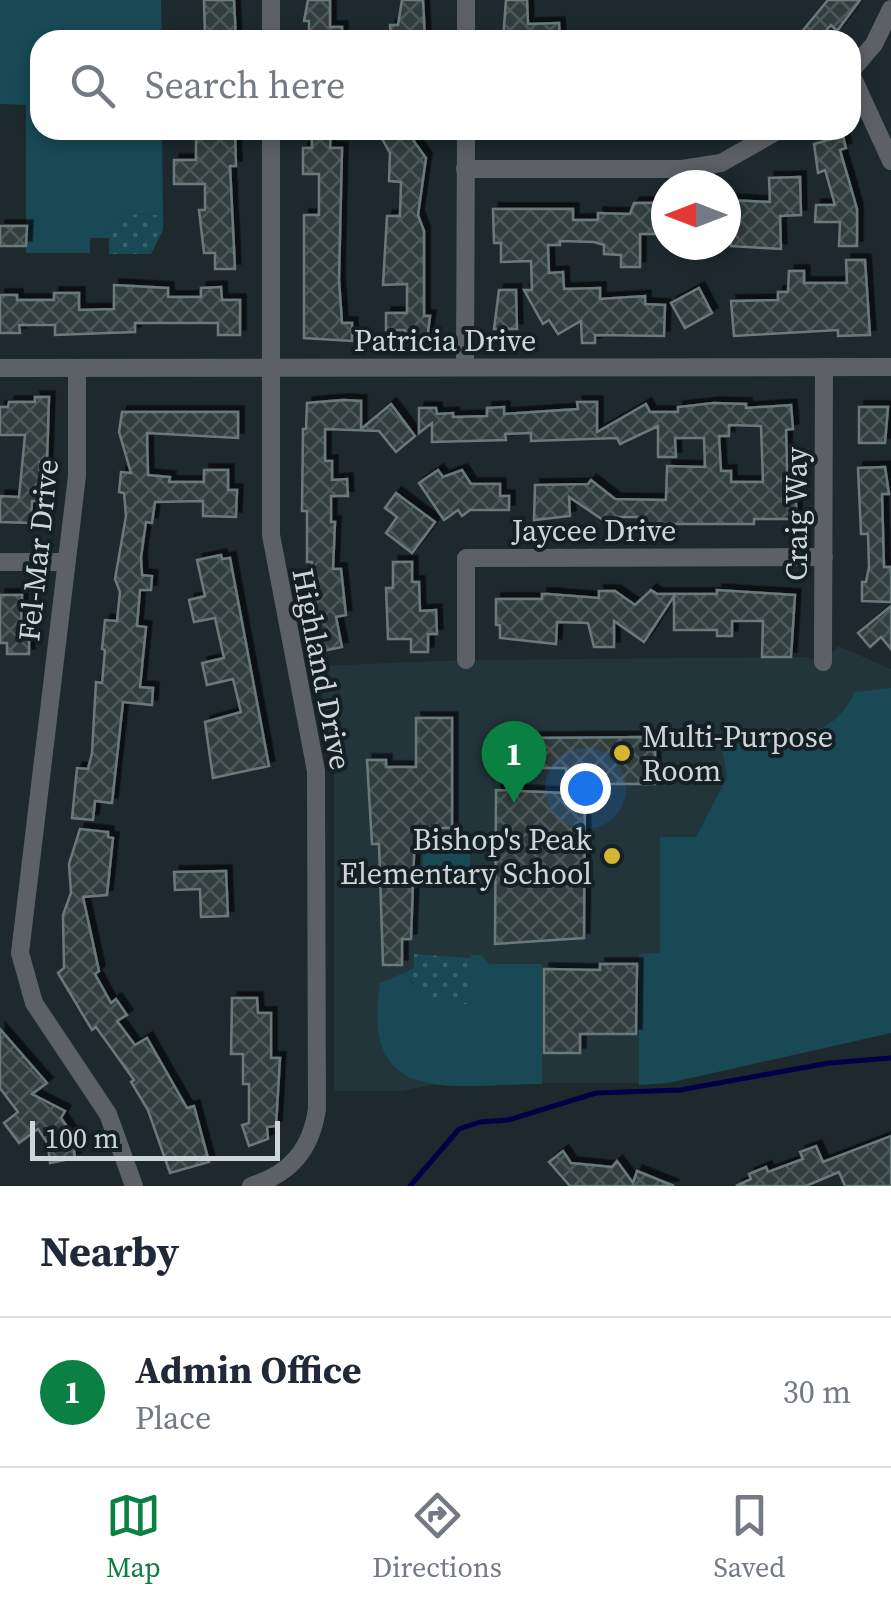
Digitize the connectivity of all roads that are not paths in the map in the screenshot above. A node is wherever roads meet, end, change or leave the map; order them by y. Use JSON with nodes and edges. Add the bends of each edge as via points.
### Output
{"nodes":[{"id":1,"x":271,"y":0,"type":"edge"},
{"id":2,"x":466,"y":0,"type":"edge"},
{"id":3,"x":891,"y":9,"type":"edge"},
{"id":4,"x":271,"y":30,"type":"edge"},
{"id":5,"x":466,"y":30,"type":"edge"},
{"id":6,"x":861,"y":60,"type":"edge"},
{"id":7,"x":861,"y":94,"type":"edge"},
{"id":8,"x":271,"y":140,"type":"edge"},
{"id":9,"x":466,"y":140,"type":"edge"},
{"id":10,"x":762,"y":140,"type":"edge"},
{"id":11,"x":891,"y":160,"type":"edge"},
{"id":12,"x":466,"y":169,"type":"junction"},
{"id":13,"x":466,"y":367,"type":"junction"},
{"id":14,"x":824,"y":367,"type":"junction"},
{"id":15,"x":891,"y":367,"type":"edge"},
{"id":16,"x":0,"y":368,"type":"edge"},
{"id":17,"x":77,"y":368,"type":"junction"},
{"id":18,"x":270,"y":368,"type":"junction"},
{"id":19,"x":824,"y":558,"type":"junction"},
{"id":20,"x":0,"y":562,"type":"edge"},
{"id":21,"x":66,"y":562,"type":"junction"},
{"id":22,"x":466,"y":660,"type":"dead end"},
{"id":23,"x":823,"y":662,"type":"dead end"},
{"id":24,"x":134,"y":1186,"type":"edge"},
{"id":25,"x":251,"y":1186,"type":"edge"}],
"edges":[{"from":1,"to":4,"type":"street"},
{"from":2,"to":5,"type":"street"},
{"from":3,"to":6,"type":"street"},
{"from":7,"to":11,"type":"street"},
{"from":8,"to":18,"type":"street","name":"Highland Drive"},
{"from":9,"to":12,"type":"street"},
{"from":10,"to":12,"type":"street","via":[[722,163],[682,169]]},
{"from":12,"to":13,"type":"street"},
{"from":13,"to":14,"type":"street","name":"Patricia Drive"},
{"from":13,"to":18,"type":"street","name":"Patricia Drive"},
{"from":14,"to":15,"type":"street","name":"Patricia Drive"},
{"from":14,"to":19,"type":"street","name":"Craig Way"},
{"from":16,"to":17,"type":"street","name":"Patricia Drive"},
{"from":17,"to":18,"type":"street","name":"Patricia Drive"},
{"from":17,"to":21,"type":"street","name":"Fel-Mar Drive","via":[[76,476]]},
{"from":18,"to":25,"type":"street","name":"Highland Drive","via":[[272,550],[316,771],[317,1109],[296,1162]]},
{"from":19,"to":22,"type":"street","name":"Jaycee Drive","via":[[466,558]]},
{"from":19,"to":23,"type":"street","name":"Craig Way"},
{"from":20,"to":21,"type":"street"},
{"from":21,"to":24,"type":"street","name":"Fel-Mar Drive","via":[[22,971],[34,1003],[108,1114]]}]}
